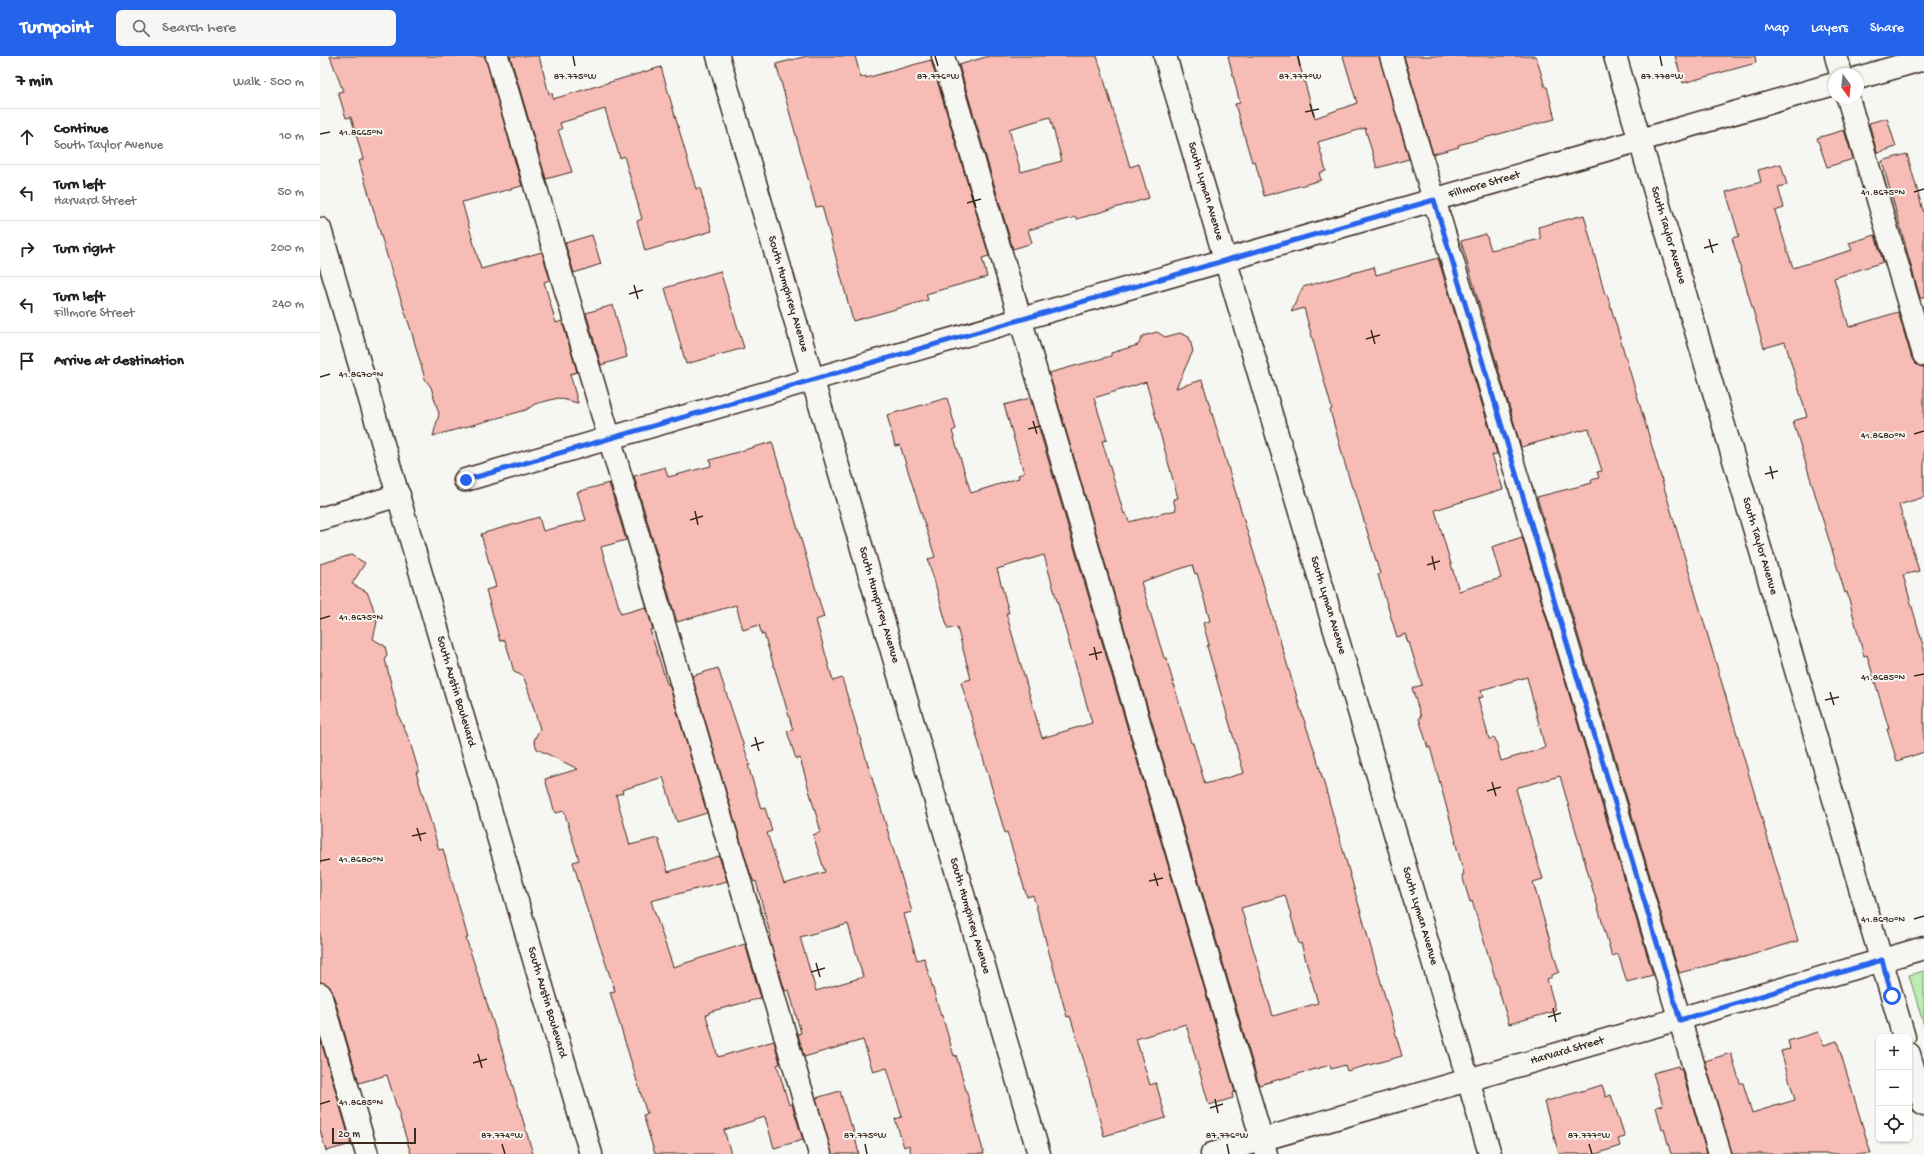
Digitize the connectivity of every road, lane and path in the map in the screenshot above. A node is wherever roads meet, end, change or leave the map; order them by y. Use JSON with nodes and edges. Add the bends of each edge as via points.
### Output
{"nodes":[{"id":1,"x":498,"y":56,"type":"edge"},
{"id":2,"x":718,"y":56,"type":"edge"},
{"id":3,"x":943,"y":56,"type":"edge"},
{"id":4,"x":1165,"y":56,"type":"edge"},
{"id":5,"x":1391,"y":56,"type":"edge"},
{"id":6,"x":1615,"y":56,"type":"edge"},
{"id":7,"x":1836,"y":56,"type":"edge"},
{"id":8,"x":1924,"y":58,"type":"edge"},
{"id":9,"x":1839,"y":68,"type":"edge"},
{"id":10,"x":1864,"y":76,"type":"edge"},
{"id":11,"x":1828,"y":86,"type":"edge"},
{"id":12,"x":1850,"y":104,"type":"edge"},
{"id":13,"x":1640,"y":141,"type":"junction"},
{"id":14,"x":1434,"y":200,"type":"junction"},
{"id":15,"x":320,"y":229,"type":"edge"},
{"id":16,"x":1226,"y":260,"type":"junction"},
{"id":17,"x":1020,"y":320,"type":"junction"},
{"id":18,"x":1924,"y":355,"type":"edge"},
{"id":19,"x":813,"y":380,"type":"junction"},
{"id":20,"x":610,"y":438,"type":"junction"},
{"id":21,"x":466,"y":480,"type":"dead end"},
{"id":22,"x":399,"y":495,"type":"junction"},
{"id":23,"x":320,"y":519,"type":"edge"},
{"id":24,"x":1924,"y":948,"type":"edge"},
{"id":25,"x":1882,"y":960,"type":"junction"},
{"id":26,"x":320,"y":994,"type":"edge"},
{"id":27,"x":1680,"y":1020,"type":"junction"},
{"id":28,"x":1903,"y":1034,"type":"edge"},
{"id":29,"x":1912,"y":1064,"type":"edge"},
{"id":30,"x":1469,"y":1081,"type":"junction"},
{"id":31,"x":1924,"y":1105,"type":"edge"},
{"id":32,"x":1264,"y":1147,"type":"edge"},
{"id":33,"x":367,"y":1154,"type":"edge"},
{"id":34,"x":591,"y":1154,"type":"edge"},
{"id":35,"x":820,"y":1154,"type":"edge"},
{"id":36,"x":1039,"y":1154,"type":"edge"},
{"id":37,"x":1212,"y":1154,"type":"edge"},
{"id":38,"x":1490,"y":1154,"type":"edge"},
{"id":39,"x":1720,"y":1154,"type":"edge"}],
"edges":[{"from":1,"to":20,"type":"street"},
{"from":2,"to":19,"type":"street","name":"South Humphrey Avenue"},
{"from":3,"to":17,"type":"street"},
{"from":4,"to":16,"type":"street","name":"South Lyman Avenue"},
{"from":5,"to":14,"type":"street"},
{"from":6,"to":13,"type":"street","name":"South Taylor Avenue"},
{"from":7,"to":9,"type":"street"},
{"from":8,"to":10,"type":"street"},
{"from":11,"to":13,"type":"street","name":"Fillmore Street"},
{"from":12,"to":18,"type":"street"},
{"from":13,"to":14,"type":"street","name":"Fillmore Street"},
{"from":13,"to":25,"type":"street","name":"South Taylor Avenue"},
{"from":14,"to":16,"type":"street","name":"Fillmore Street"},
{"from":14,"to":27,"type":"street"},
{"from":15,"to":22,"type":"street","name":"South Austin Boulevard"},
{"from":16,"to":17,"type":"street","name":"Fillmore Street"},
{"from":16,"to":30,"type":"street","name":"South Lyman Avenue"},
{"from":17,"to":19,"type":"street","name":"Fillmore Street"},
{"from":17,"to":32,"type":"street"},
{"from":19,"to":20,"type":"street","name":"Fillmore Street"},
{"from":19,"to":36,"type":"street","name":"South Humphrey Avenue"},
{"from":20,"to":21,"type":"street","name":"Fillmore Street"},
{"from":20,"to":35,"type":"street"},
{"from":22,"to":23,"type":"street"},
{"from":22,"to":34,"type":"street","name":"South Austin Boulevard"},
{"from":24,"to":25,"type":"street","name":"Harvard Street"},
{"from":25,"to":27,"type":"street","name":"Harvard Street"},
{"from":25,"to":28,"type":"street","name":"South Taylor Avenue"},
{"from":26,"to":33,"type":"street"},
{"from":27,"to":30,"type":"street","name":"Harvard Street"},
{"from":27,"to":39,"type":"street"},
{"from":29,"to":31,"type":"street"},
{"from":30,"to":32,"type":"street","name":"Harvard Street"},
{"from":30,"to":38,"type":"street","name":"South Lyman Avenue"},
{"from":32,"to":37,"type":"street","name":"Harvard Street"}]}
